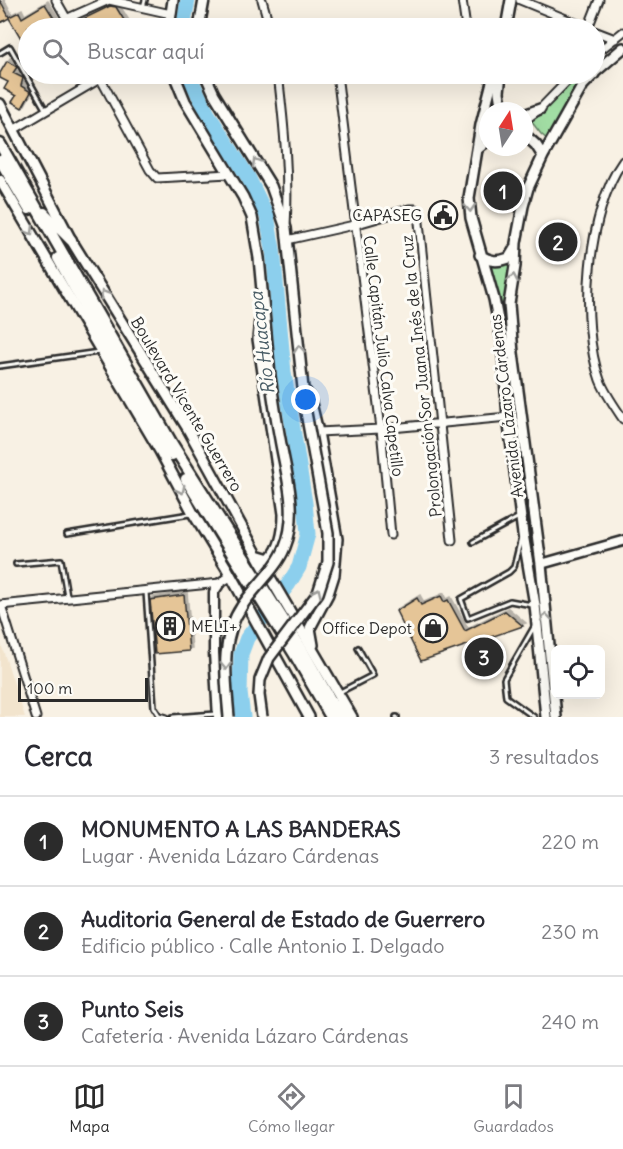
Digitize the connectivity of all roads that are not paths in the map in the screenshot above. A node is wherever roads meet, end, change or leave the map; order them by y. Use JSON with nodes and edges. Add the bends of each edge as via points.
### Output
{"nodes":[{"id":1,"x":56,"y":0,"type":"edge"},
{"id":2,"x":173,"y":0,"type":"edge"},
{"id":3,"x":204,"y":0,"type":"edge"},
{"id":4,"x":262,"y":0,"type":"edge"},
{"id":5,"x":462,"y":0,"type":"edge"},
{"id":6,"x":511,"y":0,"type":"edge"},
{"id":7,"x":520,"y":0,"type":"edge"},
{"id":8,"x":599,"y":0,"type":"edge"},
{"id":9,"x":144,"y":3,"type":"edge"},
{"id":10,"x":171,"y":14,"type":"junction"},
{"id":11,"x":65,"y":18,"type":"edge"},
{"id":12,"x":68,"y":18,"type":"edge"},
{"id":13,"x":170,"y":18,"type":"edge"},
{"id":14,"x":201,"y":18,"type":"edge"},
{"id":15,"x":267,"y":18,"type":"edge"},
{"id":16,"x":465,"y":18,"type":"edge"},
{"id":17,"x":508,"y":18,"type":"edge"},
{"id":18,"x":564,"y":18,"type":"edge"},
{"id":19,"x":592,"y":18,"type":"edge"},
{"id":20,"x":623,"y":32,"type":"edge"},
{"id":21,"x":605,"y":35,"type":"edge"},
{"id":22,"x":615,"y":39,"type":"junction"},
{"id":23,"x":605,"y":47,"type":"edge"},
{"id":24,"x":623,"y":48,"type":"edge"},
{"id":25,"x":0,"y":53,"type":"edge"},
{"id":26,"x":18,"y":61,"type":"edge"},
{"id":27,"x":605,"y":64,"type":"edge"},
{"id":28,"x":31,"y":84,"type":"edge"},
{"id":29,"x":87,"y":84,"type":"edge"},
{"id":30,"x":103,"y":84,"type":"edge"},
{"id":31,"x":178,"y":84,"type":"edge"},
{"id":32,"x":210,"y":84,"type":"edge"},
{"id":33,"x":279,"y":84,"type":"edge"},
{"id":34,"x":338,"y":84,"type":"edge"},
{"id":35,"x":491,"y":84,"type":"edge"},
{"id":36,"x":501,"y":84,"type":"edge"},
{"id":37,"x":564,"y":84,"type":"edge"},
{"id":38,"x":584,"y":84,"type":"edge"},
{"id":39,"x":501,"y":102,"type":"edge"},
{"id":40,"x":0,"y":104,"type":"edge"},
{"id":41,"x":540,"y":109,"type":"junction"},
{"id":42,"x":46,"y":110,"type":"junction"},
{"id":43,"x":533,"y":112,"type":"edge"},
{"id":44,"x":533,"y":114,"type":"edge"},
{"id":45,"x":15,"y":129,"type":"junction"},
{"id":46,"x":533,"y":142,"type":"edge"},
{"id":47,"x":0,"y":144,"type":"edge"},
{"id":48,"x":478,"y":150,"type":"joint"},
{"id":49,"x":543,"y":156,"type":"junction"},
{"id":50,"x":0,"y":160,"type":"edge"},
{"id":51,"x":623,"y":161,"type":"edge"},
{"id":52,"x":230,"y":174,"type":"junction"},
{"id":53,"x":2,"y":187,"type":"edge"},
{"id":54,"x":34,"y":203,"type":"junction"},
{"id":55,"x":354,"y":225,"type":"junction"},
{"id":56,"x":286,"y":228,"type":"junction"},
{"id":57,"x":71,"y":240,"type":"junction"},
{"id":58,"x":287,"y":240,"type":"junction"},
{"id":59,"x":516,"y":243,"type":"junction"},
{"id":60,"x":480,"y":255,"type":"junction"},
{"id":61,"x":262,"y":309,"type":"junction"},
{"id":62,"x":102,"y":352,"type":"junction"},
{"id":63,"x":0,"y":366,"type":"edge"},
{"id":64,"x":303,"y":384,"type":"junction"},
{"id":65,"x":508,"y":417,"type":"junction"},
{"id":66,"x":623,"y":419,"type":"edge"},
{"id":67,"x":142,"y":420,"type":"junction"},
{"id":68,"x":439,"y":424,"type":"junction"},
{"id":69,"x":381,"y":429,"type":"junction"},
{"id":70,"x":318,"y":432,"type":"junction"},
{"id":71,"x":159,"y":436,"type":"junction"},
{"id":72,"x":193,"y":513,"type":"junction"},
{"id":73,"x":522,"y":516,"type":"junction"},
{"id":74,"x":67,"y":534,"type":"dead end"},
{"id":75,"x":523,"y":534,"type":"junction"},
{"id":76,"x":391,"y":535,"type":"dead end"},
{"id":77,"x":452,"y":540,"type":"dead end"},
{"id":78,"x":623,"y":541,"type":"edge"},
{"id":79,"x":473,"y":542,"type":"dead end"},
{"id":80,"x":259,"y":559,"type":"junction"},
{"id":81,"x":16,"y":564,"type":"dead end"},
{"id":82,"x":541,"y":564,"type":"junction"},
{"id":83,"x":250,"y":575,"type":"junction"},
{"id":84,"x":231,"y":576,"type":"junction"},
{"id":85,"x":220,"y":583,"type":"junction"},
{"id":86,"x":146,"y":590,"type":"junction"},
{"id":87,"x":67,"y":597,"type":"junction"},
{"id":88,"x":0,"y":605,"type":"edge"},
{"id":89,"x":535,"y":605,"type":"junction"},
{"id":90,"x":536,"y":623,"type":"junction"},
{"id":91,"x":301,"y":648,"type":"junction"},
{"id":92,"x":358,"y":648,"type":"dead end"},
{"id":93,"x":315,"y":653,"type":"junction"},
{"id":94,"x":340,"y":696,"type":"junction"},
{"id":95,"x":218,"y":715,"type":"edge"},
{"id":96,"x":36,"y":717,"type":"edge"},
{"id":97,"x":166,"y":717,"type":"edge"},
{"id":98,"x":173,"y":717,"type":"edge"},
{"id":99,"x":229,"y":717,"type":"edge"},
{"id":100,"x":262,"y":717,"type":"edge"},
{"id":101,"x":309,"y":717,"type":"edge"},
{"id":102,"x":330,"y":717,"type":"edge"},
{"id":103,"x":340,"y":717,"type":"edge"},
{"id":104,"x":344,"y":717,"type":"edge"},
{"id":105,"x":352,"y":717,"type":"edge"},
{"id":106,"x":534,"y":717,"type":"edge"},
{"id":107,"x":546,"y":717,"type":"edge"},
{"id":108,"x":556,"y":717,"type":"edge"}],
"edges":[{"from":1,"to":11,"type":"street"},
{"from":2,"to":10,"type":"main road"},
{"from":3,"to":14,"type":"main road"},
{"from":4,"to":15,"type":"street"},
{"from":5,"to":16,"type":"street"},
{"from":6,"to":17,"type":"main road"},
{"from":7,"to":18,"type":"street"},
{"from":8,"to":19,"type":"street"},
{"from":9,"to":10,"type":"street"},
{"from":9,"to":12,"type":"street","via":[[109,0]]},
{"from":10,"to":13,"type":"main road"},
{"from":20,"to":22,"type":"street"},
{"from":21,"to":22,"type":"street"},
{"from":22,"to":23,"type":"street"},
{"from":24,"to":27,"type":"main road","name":"Avenida Lázaro Cárdenas"},
{"from":25,"to":26,"type":"lane","via":[[10,47]]},
{"from":28,"to":42,"type":"lane"},
{"from":29,"to":42,"type":"street"},
{"from":30,"to":52,"type":"street","via":[[158,178]]},
{"from":31,"to":52,"type":"main road"},
{"from":56,"to":32,"type":"main road","one_way":true,"via":[[271,186]]},
{"from":33,"to":56,"type":"street","via":[[288,194]]},
{"from":34,"to":55,"type":"street","name":"Calle Capitán Julio Calva Capetillo"},
{"from":35,"to":48,"type":"main road","name":"Avenida Lázaro Cárdenas"},
{"from":36,"to":39,"type":"main road"},
{"from":37,"to":41,"type":"street"},
{"from":38,"to":49,"type":"main road","name":"Avenida Lázaro Cárdenas"},
{"from":40,"to":45,"type":"main road","name":"Boulevard Vicente Guerrero"},
{"from":41,"to":43,"type":"main road"},
{"from":41,"to":44,"type":"street"},
{"from":42,"to":45,"type":"street"},
{"from":45,"to":57,"type":"main road","name":"Boulevard Vicente Guerrero"},
{"from":46,"to":49,"type":"main road"},
{"from":47,"to":54,"type":"highway","name":"Boulevard Vicente Guerrero"},
{"from":48,"to":60,"type":"main road","name":"Avenida Lázaro Cárdenas","one_way":true,"via":[[469,198]]},
{"from":49,"to":59,"type":"main road","name":"Avenida Lázaro Cárdenas","via":[[523,206]]},
{"from":50,"to":71,"type":"highway","name":"Boulevard Vicente Guerrero"},
{"from":51,"to":66,"type":"street","via":[[612,176],[597,217],[589,322],[600,381]]},
{"from":52,"to":61,"type":"main road","via":[[252,217]]},
{"from":53,"to":62,"type":"main road","one_way":true},
{"from":54,"to":57,"type":"highway"},
{"from":54,"to":83,"type":"highway","name":"Boulevard Vicente Guerrero"},
{"from":55,"to":58,"type":"street"},
{"from":55,"to":68,"type":"street","name":"Prolongación Sor Juana Inés de la Cruz","via":[[409,209],[418,213]]},
{"from":55,"to":69,"type":"street","name":"Calle Capitán Julio Calva Capetillo"},
{"from":56,"to":58,"type":"main road"},
{"from":80,"to":57,"type":"main road","name":"Boulevard Vicente Guerrero","one_way":true,"via":[[188,429]]},
{"from":64,"to":58,"type":"main road","one_way":true},
{"from":59,"to":60,"type":"main road","via":[[509,258],[494,261]]},
{"from":82,"to":59,"type":"main road","name":"Avenida Lázaro Cárdenas","one_way":true,"via":[[509,304]]},
{"from":60,"to":65,"type":"main road","name":"Avenida Lázaro Cárdenas","via":[[499,321]]},
{"from":61,"to":80,"type":"main road","via":[[258,339],[284,514],[275,554],[270,559]]},
{"from":61,"to":99,"type":"main road","one_way":true,"bridge":true,"via":[[290,488],[290,529],[285,548],[242,606],[226,643]]},
{"from":62,"to":63,"type":"lane"},
{"from":62,"to":67,"type":"main road"},
{"from":64,"to":70,"type":"main road"},
{"from":100,"to":64,"type":"main road","one_way":true,"bridge":true,"via":[[260,680],[269,658],[318,593],[328,562],[328,533]]},
{"from":65,"to":68,"type":"street"},
{"from":65,"to":73,"type":"main road","name":"Avenida Lázaro Cárdenas"},
{"from":67,"to":71,"type":"highway"},
{"from":67,"to":72,"type":"main road","one_way":true},
{"from":68,"to":69,"type":"street"},
{"from":68,"to":77,"type":"street","name":"Prolongación Sor Juana Inés de la Cruz"},
{"from":69,"to":70,"type":"street"},
{"from":69,"to":76,"type":"street","name":"Calle Capitán Julio Calva Capetillo"},
{"from":70,"to":93,"type":"main road","via":[[334,516],[337,556],[327,594],[310,628]]},
{"from":71,"to":83,"type":"highway","name":"Boulevard Vicente Guerrero"},
{"from":72,"to":74,"type":"lane"},
{"from":72,"to":84,"type":"main road"},
{"from":73,"to":75,"type":"main road","name":"Avenida Lázaro Cárdenas"},
{"from":73,"to":79,"type":"lane"},
{"from":75,"to":89,"type":"main road","name":"Avenida Lázaro Cárdenas"},
{"from":75,"to":89,"type":"lane","via":[[514,567],[461,599],[468,618],[510,600]]},
{"from":78,"to":82,"type":"street"},
{"from":80,"to":91,"type":"main road","name":"Boulevard Vicente Guerrero","bridge":true},
{"from":81,"to":87,"type":"lane","via":[[61,560]]},
{"from":108,"to":82,"type":"main road","name":"Avenida Lázaro Cárdenas","one_way":true},
{"from":83,"to":91,"type":"highway","name":"Boulevard Vicente Guerrero","bridge":true},
{"from":84,"to":85,"type":"street"},
{"from":84,"to":101,"type":"main road","bridge":true},
{"from":85,"to":86,"type":"street"},
{"from":85,"to":95,"type":"street","via":[[214,592]]},
{"from":86,"to":87,"type":"street"},
{"from":86,"to":97,"type":"lane","via":[[154,707],[159,716]]},
{"from":87,"to":88,"type":"street"},
{"from":88,"to":96,"type":"street"},
{"from":89,"to":90,"type":"main road","name":"Avenida Lázaro Cárdenas"},
{"from":90,"to":106,"type":"lane","via":[[504,679],[506,697]]},
{"from":90,"to":107,"type":"main road","name":"Avenida Lázaro Cárdenas"},
{"from":91,"to":93,"type":"main road","name":"Boulevard Vicente Guerrero"},
{"from":91,"to":102,"type":"highway","name":"Boulevard Vicente Guerrero"},
{"from":91,"to":103,"type":"highway","name":"Boulevard Vicente Guerrero"},
{"from":92,"to":94,"type":"lane","via":[[374,675]]},
{"from":93,"to":94,"type":"main road","name":"Boulevard Vicente Guerrero"},
{"from":94,"to":104,"type":"highway"},
{"from":94,"to":105,"type":"main road","name":"Boulevard Vicente Guerrero"},
{"from":95,"to":98,"type":"lane"}]}
